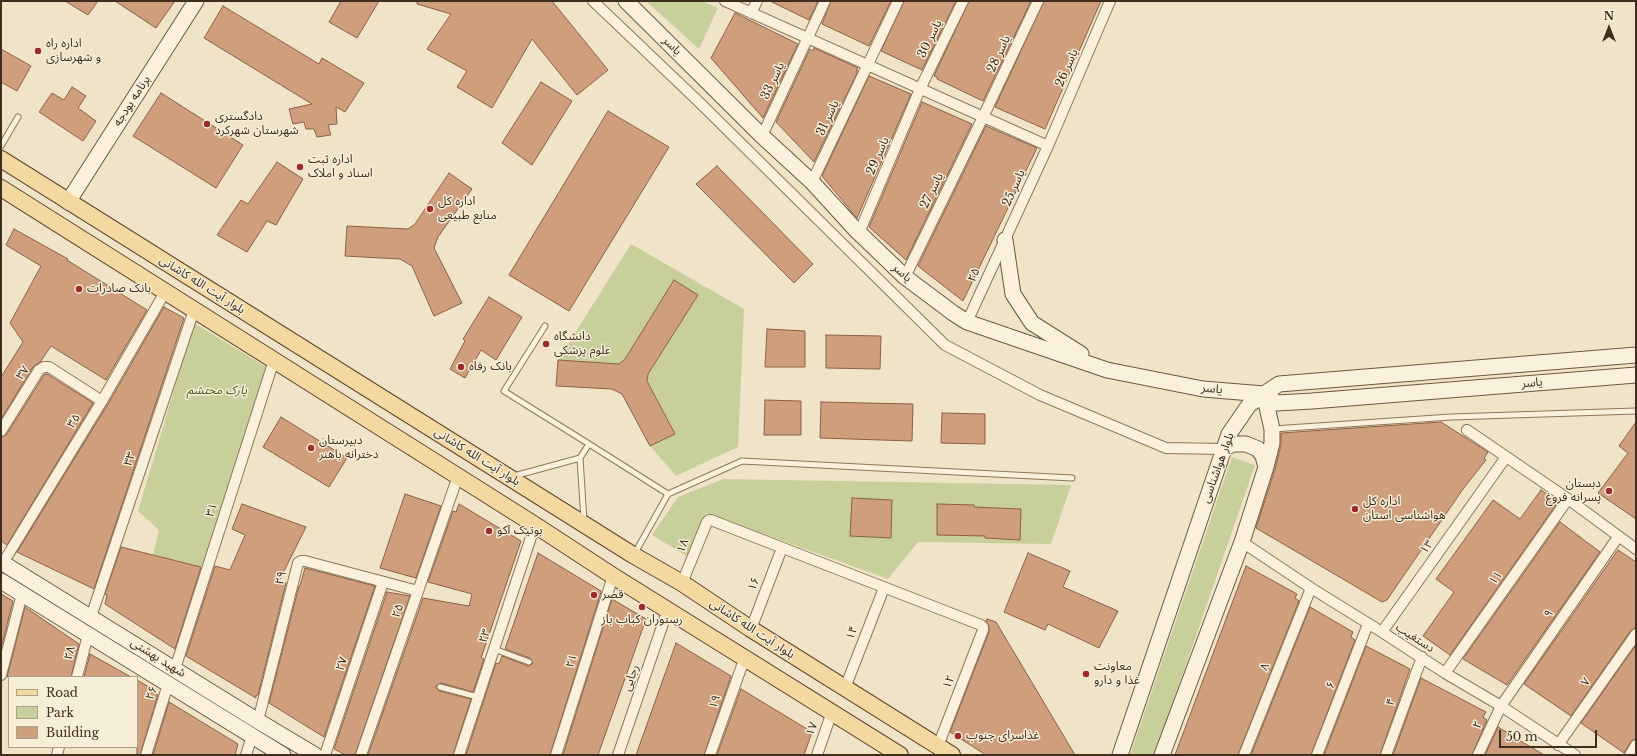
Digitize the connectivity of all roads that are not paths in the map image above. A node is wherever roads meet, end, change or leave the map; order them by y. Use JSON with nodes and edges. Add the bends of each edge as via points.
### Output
{"nodes":[{"id":1,"x":196,"y":1,"type":"edge"},
{"id":2,"x":592,"y":1,"type":"edge"},
{"id":3,"x":626,"y":1,"type":"edge"},
{"id":4,"x":725,"y":1,"type":"edge"},
{"id":5,"x":757,"y":1,"type":"edge"},
{"id":6,"x":825,"y":1,"type":"edge"},
{"id":7,"x":898,"y":1,"type":"edge"},
{"id":8,"x":962,"y":1,"type":"edge"},
{"id":9,"x":1038,"y":1,"type":"edge"},
{"id":10,"x":1110,"y":1,"type":"edge"},
{"id":11,"x":751,"y":13,"type":"junction"},
{"id":12,"x":808,"y":38,"type":"junction"},
{"id":13,"x":867,"y":65,"type":"junction"},
{"id":14,"x":920,"y":89,"type":"junction"},
{"id":15,"x":984,"y":117,"type":"junction"},
{"id":16,"x":18,"y":118,"type":"dead end"},
{"id":17,"x":762,"y":136,"type":"junction"},
{"id":18,"x":1,"y":146,"type":"edge"},
{"id":19,"x":1048,"y":146,"type":"junction"},
{"id":20,"x":1,"y":160,"type":"edge"},
{"id":21,"x":812,"y":182,"type":"junction"},
{"id":22,"x":1,"y":188,"type":"edge"},
{"id":23,"x":68,"y":202,"type":"junction"},
{"id":24,"x":859,"y":233,"type":"junction"},
{"id":25,"x":1005,"y":240,"type":"junction"},
{"id":26,"x":905,"y":277,"type":"junction"},
{"id":27,"x":166,"y":292,"type":"junction"},
{"id":28,"x":194,"y":310,"type":"junction"},
{"id":29,"x":967,"y":322,"type":"junction"},
{"id":30,"x":545,"y":326,"type":"dead end"},
{"id":31,"x":1636,"y":355,"type":"edge"},
{"id":32,"x":274,"y":360,"type":"junction"},
{"id":33,"x":1107,"y":370,"type":"junction"},
{"id":34,"x":1636,"y":375,"type":"edge"},
{"id":35,"x":1264,"y":394,"type":"junction"},
{"id":36,"x":102,"y":401,"type":"junction"},
{"id":37,"x":1636,"y":411,"type":"edge"},
{"id":38,"x":1272,"y":429,"type":"junction"},
{"id":39,"x":1467,"y":430,"type":"dead end"},
{"id":40,"x":1,"y":431,"type":"edge"},
{"id":41,"x":589,"y":444,"type":"junction"},
{"id":42,"x":1223,"y":449,"type":"junction"},
{"id":43,"x":1506,"y":457,"type":"junction"},
{"id":44,"x":580,"y":458,"type":"junction"},
{"id":45,"x":1266,"y":467,"type":"junction"},
{"id":46,"x":458,"y":476,"type":"junction"},
{"id":47,"x":508,"y":477,"type":"junction"},
{"id":48,"x":1072,"y":478,"type":"dead end"},
{"id":49,"x":668,"y":494,"type":"junction"},
{"id":50,"x":1568,"y":499,"type":"junction"},
{"id":51,"x":584,"y":524,"type":"junction"},
{"id":52,"x":536,"y":525,"type":"junction"},
{"id":53,"x":1618,"y":537,"type":"junction"},
{"id":54,"x":1242,"y":542,"type":"junction"},
{"id":55,"x":782,"y":548,"type":"junction"},
{"id":56,"x":1636,"y":549,"type":"edge"},
{"id":57,"x":633,"y":556,"type":"junction"},
{"id":58,"x":2,"y":562,"type":"edge"},
{"id":59,"x":613,"y":576,"type":"junction"},
{"id":60,"x":1,"y":581,"type":"edge"},
{"id":61,"x":383,"y":582,"type":"junction"},
{"id":62,"x":682,"y":583,"type":"junction"},
{"id":63,"x":884,"y":588,"type":"junction"},
{"id":64,"x":1311,"y":588,"type":"junction"},
{"id":65,"x":418,"y":591,"type":"junction"},
{"id":66,"x":22,"y":594,"type":"junction"},
{"id":67,"x":668,"y":609,"type":"junction"},
{"id":68,"x":91,"y":617,"type":"junction"},
{"id":69,"x":1368,"y":624,"type":"junction"},
{"id":70,"x":751,"y":629,"type":"junction"},
{"id":71,"x":1382,"y":632,"type":"junction"},
{"id":72,"x":1636,"y":634,"type":"edge"},
{"id":73,"x":88,"y":635,"type":"junction"},
{"id":74,"x":494,"y":649,"type":"junction"},
{"id":75,"x":745,"y":657,"type":"junction"},
{"id":76,"x":1422,"y":657,"type":"junction"},
{"id":77,"x":529,"y":662,"type":"dead end"},
{"id":78,"x":175,"y":669,"type":"junction"},
{"id":79,"x":1445,"y":673,"type":"junction"},
{"id":80,"x":1,"y":675,"type":"edge"},
{"id":81,"x":77,"y":676,"type":"edge"},
{"id":82,"x":168,"y":684,"type":"junction"},
{"id":83,"x":440,"y":687,"type":"dead end"},
{"id":84,"x":845,"y":688,"type":"junction"},
{"id":85,"x":478,"y":697,"type":"junction"},
{"id":86,"x":1501,"y":706,"type":"junction"},
{"id":87,"x":832,"y":712,"type":"junction"},
{"id":88,"x":258,"y":721,"type":"junction"},
{"id":89,"x":252,"y":736,"type":"junction"},
{"id":90,"x":1558,"y":745,"type":"junction"},
{"id":91,"x":938,"y":746,"type":"junction"},
{"id":92,"x":1636,"y":746,"type":"edge"},
{"id":93,"x":146,"y":755,"type":"edge"},
{"id":94,"x":246,"y":755,"type":"edge"},
{"id":95,"x":283,"y":755,"type":"edge"},
{"id":96,"x":315,"y":755,"type":"edge"},
{"id":97,"x":325,"y":755,"type":"edge"},
{"id":98,"x":361,"y":755,"type":"edge"},
{"id":99,"x":459,"y":755,"type":"edge"},
{"id":100,"x":556,"y":755,"type":"edge"},
{"id":101,"x":618,"y":755,"type":"edge"},
{"id":102,"x":710,"y":755,"type":"edge"},
{"id":103,"x":817,"y":755,"type":"edge"},
{"id":104,"x":900,"y":755,"type":"edge"},
{"id":105,"x":952,"y":755,"type":"edge"},
{"id":106,"x":1120,"y":755,"type":"edge"},
{"id":107,"x":1162,"y":755,"type":"edge"},
{"id":108,"x":1244,"y":755,"type":"edge"},
{"id":109,"x":1317,"y":755,"type":"edge"},
{"id":110,"x":1386,"y":755,"type":"edge"},
{"id":111,"x":1478,"y":755,"type":"edge"},
{"id":112,"x":1575,"y":755,"type":"edge"},
{"id":113,"x":1630,"y":755,"type":"edge"}],
"edges":[{"from":1,"to":23,"type":"main road","name":"برنامه بودجه"},
{"from":2,"to":42,"type":"street","via":[[698,101],[945,345],[1040,395],[1166,448]]},
{"from":3,"to":17,"type":"main road","name":"یاسر"},
{"from":4,"to":11,"type":"street"},
{"from":5,"to":11,"type":"street"},
{"from":6,"to":12,"type":"street","name":"یاسر 33"},
{"from":7,"to":13,"type":"street","name":"یاسر 31"},
{"from":8,"to":14,"type":"street","name":"یاسر 30"},
{"from":9,"to":15,"type":"street","name":"یاسر 28"},
{"from":10,"to":19,"type":"street","name":"یاسر 26"},
{"from":11,"to":12,"type":"street"},
{"from":12,"to":13,"type":"street"},
{"from":12,"to":17,"type":"street","name":"یاسر 33"},
{"from":13,"to":14,"type":"street"},
{"from":13,"to":21,"type":"street","name":"یاسر 31"},
{"from":14,"to":15,"type":"street"},
{"from":14,"to":24,"type":"street","name":"یاسر 29"},
{"from":15,"to":19,"type":"street"},
{"from":15,"to":26,"type":"street","name":"یاسر 27"},
{"from":16,"to":18,"type":"lane"},
{"from":17,"to":21,"type":"main road","name":"یاسر"},
{"from":19,"to":25,"type":"street","name":"یاسر 25"},
{"from":20,"to":23,"type":"main road","name":"بلوار آیت الله کاشانی"},
{"from":21,"to":24,"type":"main road","name":"یاسر"},
{"from":22,"to":27,"type":"main road","name":"بلوار آیت الله کاشانی"},
{"from":23,"to":47,"type":"main road","name":"بلوار آیت الله کاشانی"},
{"from":24,"to":26,"type":"main road","name":"یاسر"},
{"from":25,"to":29,"type":"street","name":"۲۵"},
{"from":25,"to":33,"type":"main road","via":[[1013,294],[1032,323]]},
{"from":26,"to":29,"type":"main road","name":"یاسر"},
{"from":27,"to":28,"type":"main road","name":"بلوار آیت الله کاشانی"},
{"from":27,"to":36,"type":"street","name":"۳۵"},
{"from":28,"to":32,"type":"main road","name":"بلوار آیت الله کاشانی"},
{"from":28,"to":68,"type":"street","name":"۳۳"},
{"from":29,"to":33,"type":"main road","name":"یاسر"},
{"from":30,"to":41,"type":"lane","via":[[504,391]]},
{"from":31,"to":35,"type":"main road","name":"یاسر","via":[[1279,384]]},
{"from":32,"to":46,"type":"main road","name":"بلوار آیت الله کاشانی"},
{"from":32,"to":78,"type":"street","name":"۳۱"},
{"from":33,"to":35,"type":"main road","name":"یاسر","via":[[1203,389]]},
{"from":34,"to":35,"type":"main road","name":"یاسر","via":[[1277,403]]},
{"from":35,"to":38,"type":"main road"},
{"from":35,"to":42,"type":"main road","name":"بلوار هواشناسی","via":[[1249,405],[1229,434]]},
{"from":36,"to":40,"type":"street","name":"۳۷","via":[[49,367],[44,367],[39,370]]},
{"from":36,"to":58,"type":"street","name":"۳۵"},
{"from":37,"to":38,"type":"lane","via":[[1451,417]]},
{"from":38,"to":45,"type":"main road","via":[[1272,443]]},
{"from":39,"to":43,"type":"street"},
{"from":41,"to":44,"type":"lane"},
{"from":41,"to":49,"type":"lane"},
{"from":42,"to":45,"type":"main road","via":[[1232,444],[1246,444],[1258,450]]},
{"from":42,"to":106,"type":"main road","name":"بلوار هواشناسی"},
{"from":43,"to":50,"type":"street"},
{"from":43,"to":71,"type":"street","name":"۱۳"},
{"from":44,"to":47,"type":"lane"},
{"from":44,"to":51,"type":"lane"},
{"from":45,"to":54,"type":"main road"},
{"from":46,"to":52,"type":"main road","name":"بلوار آیت الله کاشانی"},
{"from":46,"to":65,"type":"street","name":"۲۵"},
{"from":47,"to":51,"type":"main road","name":"بلوار آیت الله کاشانی"},
{"from":48,"to":49,"type":"lane","via":[[742,461]]},
{"from":49,"to":57,"type":"lane"},
{"from":50,"to":53,"type":"street"},
{"from":50,"to":79,"type":"street","name":"۱۱"},
{"from":51,"to":57,"type":"main road","name":"بلوار آیت الله کاشانی"},
{"from":52,"to":59,"type":"main road","name":"بلوار آیت الله کاشانی"},
{"from":52,"to":74,"type":"street","name":"۲۳"},
{"from":53,"to":56,"type":"street"},
{"from":53,"to":86,"type":"street","name":"۹"},
{"from":54,"to":64,"type":"street","name":"دستغیب"},
{"from":54,"to":107,"type":"main road"},
{"from":55,"to":62,"type":"street","name":"۱۸","via":[[709,520]]},
{"from":55,"to":63,"type":"street"},
{"from":55,"to":70,"type":"street","name":"۱۶"},
{"from":57,"to":62,"type":"main road","name":"بلوار آیت الله کاشانی"},
{"from":58,"to":68,"type":"main road","name":"شهید بهشتی"},
{"from":59,"to":67,"type":"main road","name":"بلوار آیت الله کاشانی"},
{"from":59,"to":100,"type":"street","name":"۲۱"},
{"from":60,"to":66,"type":"main road","name":"شهید بهشتی"},
{"from":61,"to":65,"type":"street","name":"۲۹"},
{"from":61,"to":88,"type":"street","name":"۲۹","via":[[305,561],[298,563]]},
{"from":61,"to":97,"type":"street","name":"۲۷"},
{"from":62,"to":70,"type":"main road","name":"بلوار آیت الله کاشانی"},
{"from":63,"to":84,"type":"street","name":"۱۴"},
{"from":63,"to":91,"type":"street","name":"۱۲","via":[[983,627]]},
{"from":64,"to":69,"type":"street","name":"دستغیب"},
{"from":64,"to":108,"type":"street","name":"۸"},
{"from":65,"to":98,"type":"street","name":"۲۵"},
{"from":66,"to":73,"type":"main road","name":"شهید بهشتی"},
{"from":66,"to":80,"type":"street"},
{"from":67,"to":75,"type":"main road","name":"بلوار آیت الله کاشانی"},
{"from":67,"to":101,"type":"street","name":"رجایی"},
{"from":68,"to":78,"type":"main road","name":"شهید بهشتی"},
{"from":69,"to":71,"type":"street","name":"دستغیب"},
{"from":69,"to":109,"type":"street","name":"۶"},
{"from":70,"to":84,"type":"main road","name":"بلوار آیت الله کاشانی"},
{"from":71,"to":76,"type":"street","name":"دستغیب"},
{"from":72,"to":90,"type":"street","name":"۷"},
{"from":73,"to":81,"type":"street","name":"۲۸"},
{"from":73,"to":82,"type":"main road","name":"شهید بهشتی"},
{"from":74,"to":77,"type":"lane"},
{"from":74,"to":85,"type":"street","name":"۲۳"},
{"from":75,"to":87,"type":"main road","name":"بلوار آیت الله کاشانی"},
{"from":75,"to":102,"type":"street","name":"۱۹"},
{"from":76,"to":79,"type":"street","name":"دستغیب"},
{"from":76,"to":110,"type":"street","name":"۴"},
{"from":78,"to":88,"type":"main road","name":"شهید بهشتی"},
{"from":79,"to":86,"type":"street","name":"دستغیب"},
{"from":82,"to":89,"type":"main road","name":"شهید بهشتی"},
{"from":82,"to":93,"type":"street","name":"۲۶"},
{"from":83,"to":85,"type":"lane"},
{"from":84,"to":91,"type":"main road","name":"بلوار آیت الله کاشانی"},
{"from":85,"to":99,"type":"street","name":"۲۳"},
{"from":86,"to":90,"type":"street","name":"دستغیب"},
{"from":86,"to":111,"type":"street","name":"۲"},
{"from":87,"to":103,"type":"street","name":"۱۷"},
{"from":87,"to":104,"type":"main road","name":"بلوار آیت الله کاشانی"},
{"from":88,"to":96,"type":"main road","name":"شهید بهشتی"},
{"from":89,"to":94,"type":"street"},
{"from":89,"to":95,"type":"main road","name":"شهید بهشتی"},
{"from":90,"to":112,"type":"street","name":"دستغیب"},
{"from":91,"to":105,"type":"main road","name":"بلوار آیت الله کاشانی"},
{"from":92,"to":113,"type":"street"}]}
